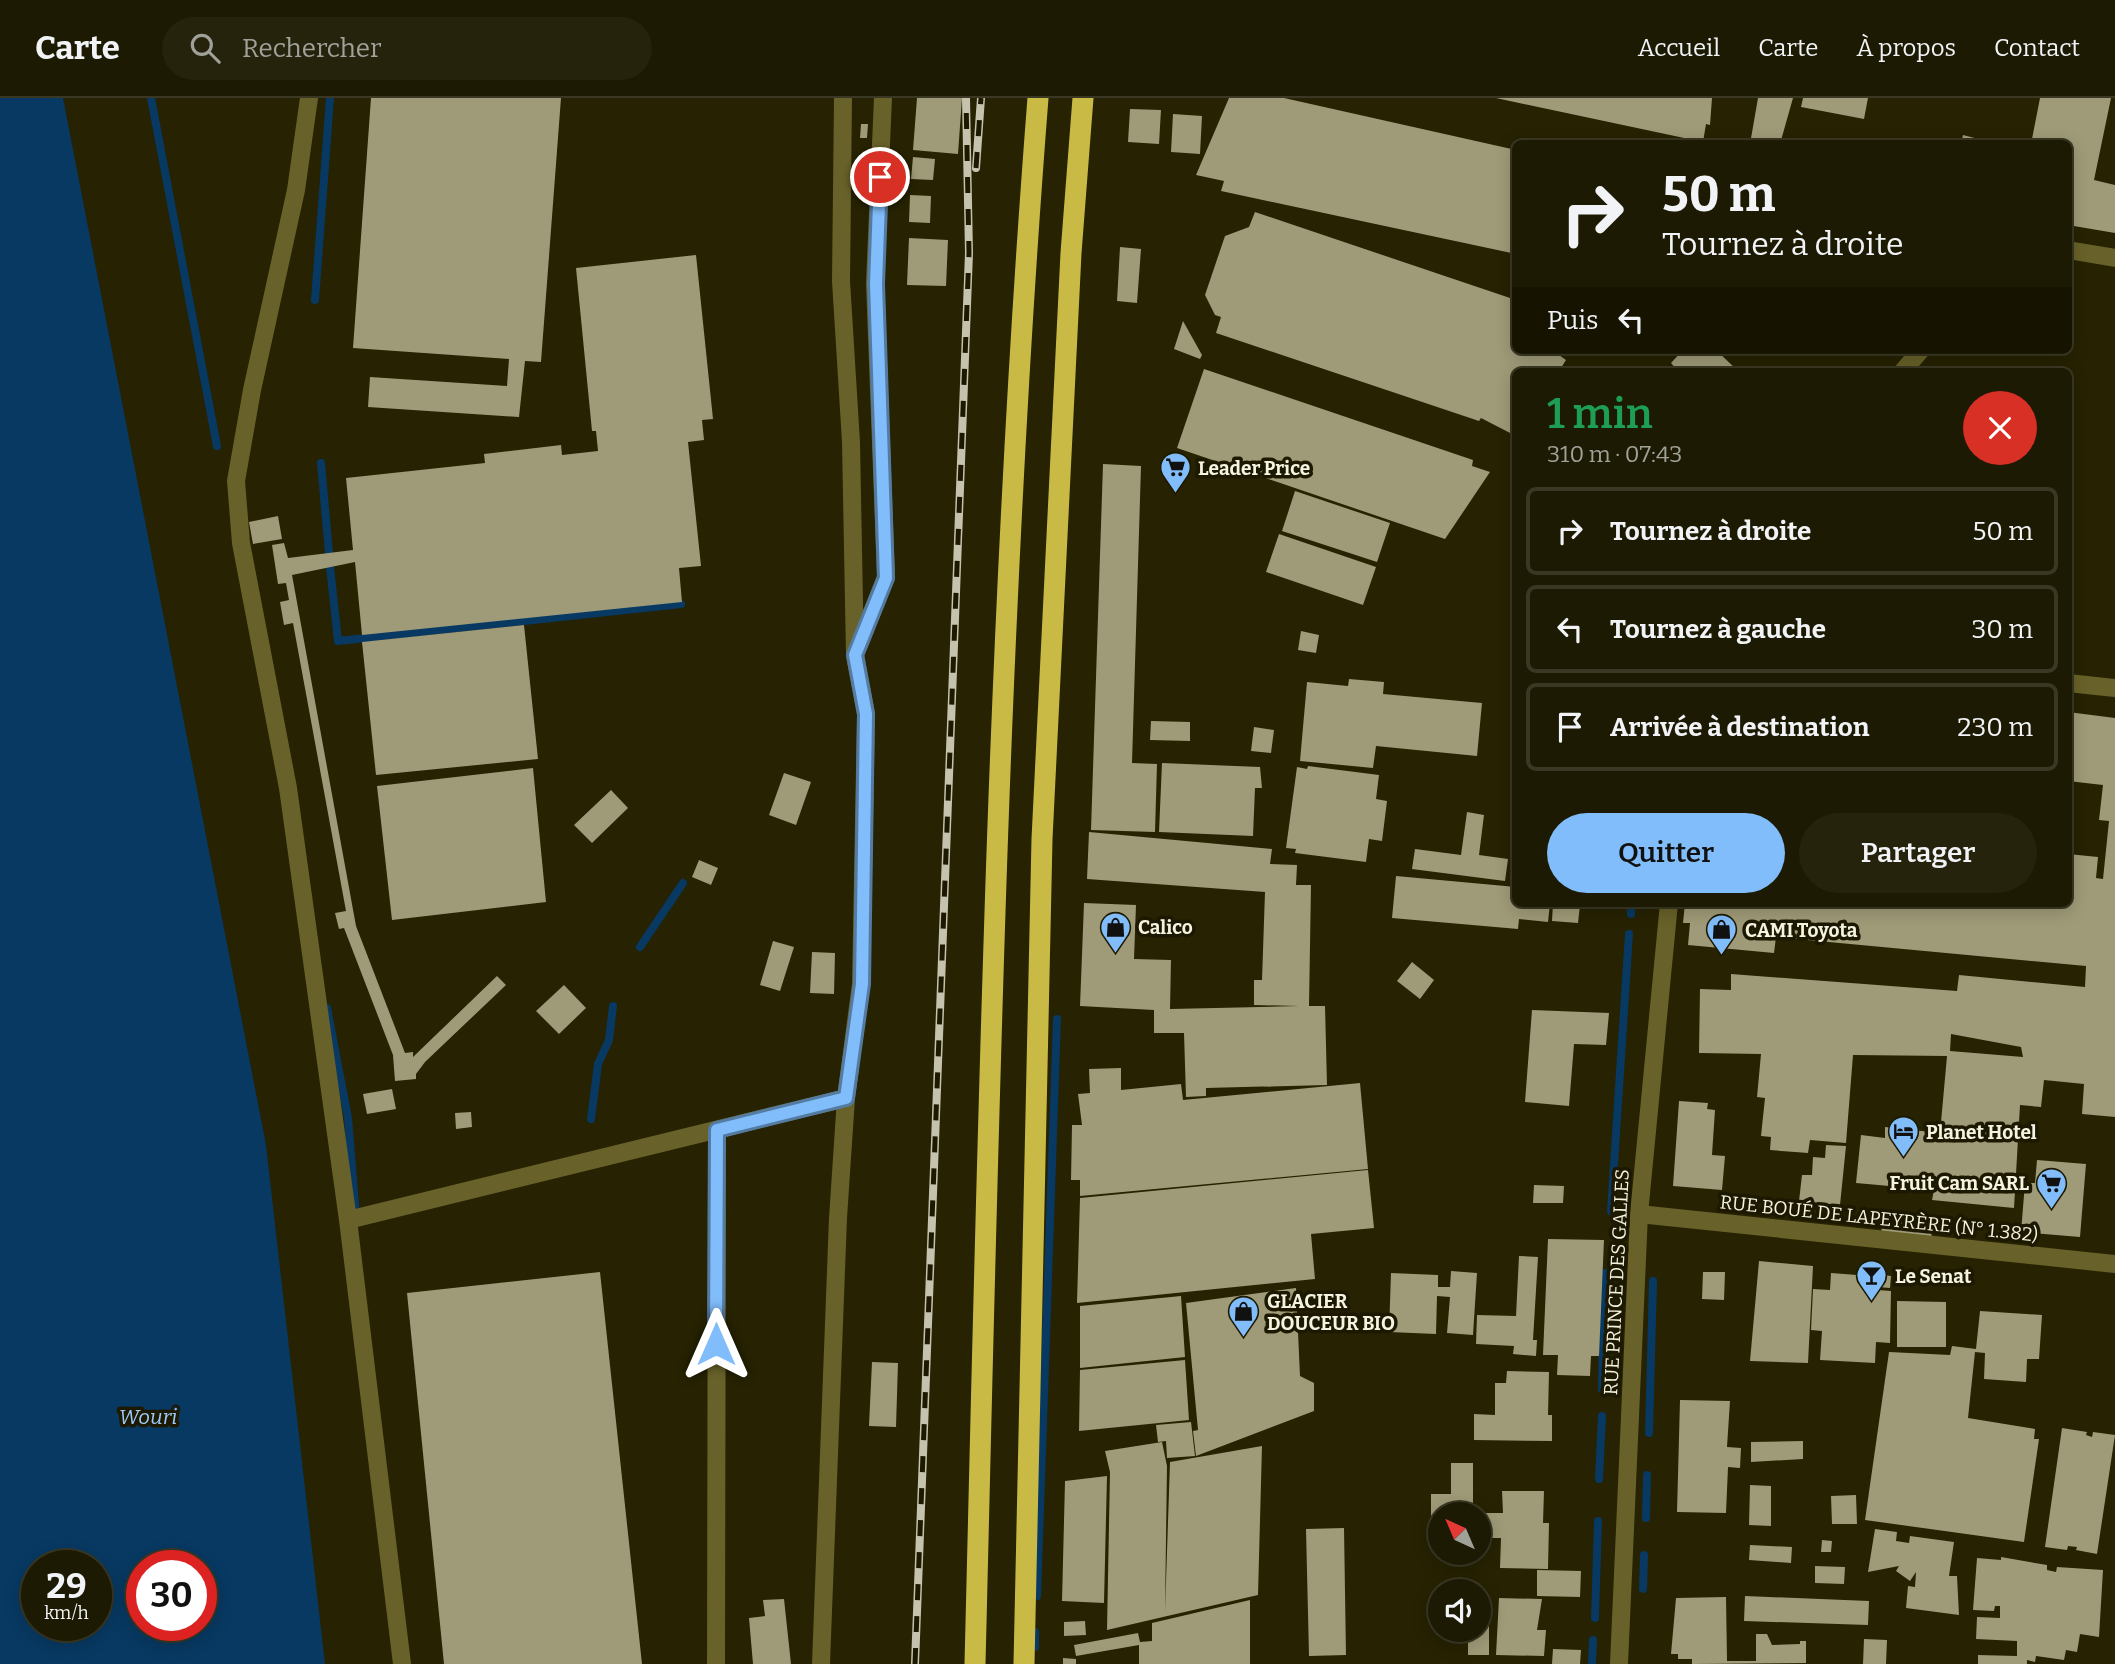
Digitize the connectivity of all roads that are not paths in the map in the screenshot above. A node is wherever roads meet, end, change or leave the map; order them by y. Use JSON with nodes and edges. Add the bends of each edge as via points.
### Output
{"nodes":[{"id":1,"x":309,"y":98,"type":"edge"},
{"id":2,"x":843,"y":98,"type":"edge"},
{"id":3,"x":883,"y":98,"type":"edge"},
{"id":4,"x":1038,"y":98,"type":"edge"},
{"id":5,"x":1083,"y":98,"type":"edge"},
{"id":6,"x":2072,"y":251,"type":"edge"},
{"id":7,"x":2115,"y":258,"type":"edge"},
{"id":8,"x":1918,"y":354,"type":"edge"},
{"id":9,"x":1906,"y":368,"type":"edge"},
{"id":10,"x":851,"y":442,"type":"junction"},
{"id":11,"x":881,"y":442,"type":"junction"},
{"id":12,"x":886,"y":578,"type":"junction"},
{"id":13,"x":855,"y":579,"type":"junction"},
{"id":14,"x":855,"y":655,"type":"junction"},
{"id":15,"x":2072,"y":683,"type":"edge"},
{"id":16,"x":2115,"y":688,"type":"edge"},
{"id":17,"x":1669,"y":907,"type":"edge"},
{"id":18,"x":846,"y":1098,"type":"junction"},
{"id":19,"x":717,"y":1130,"type":"junction"},
{"id":20,"x":1639,"y":1214,"type":"junction"},
{"id":21,"x":348,"y":1220,"type":"junction"},
{"id":22,"x":2115,"y":1264,"type":"edge"},
{"id":23,"x":402,"y":1664,"type":"edge"},
{"id":24,"x":716,"y":1664,"type":"edge"},
{"id":25,"x":821,"y":1664,"type":"edge"},
{"id":26,"x":975,"y":1664,"type":"edge"},
{"id":27,"x":1024,"y":1664,"type":"edge"},
{"id":28,"x":1619,"y":1664,"type":"edge"}],
"edges":[{"from":1,"to":21,"type":"street","via":[[296,190],[236,481],[241,542],[288,788]]},
{"from":2,"to":10,"type":"street","via":[[841,281]]},
{"from":3,"to":11,"type":"street","via":[[876,284]]},
{"from":4,"to":26,"type":"highway","via":[[1022,332],[996,895]]},
{"from":5,"to":27,"type":"highway","via":[[1042,839]]},
{"from":6,"to":7,"type":"street"},
{"from":8,"to":9,"type":"street"},
{"from":10,"to":11,"type":"street"},
{"from":10,"to":13,"type":"street"},
{"from":11,"to":12,"type":"street"},
{"from":12,"to":13,"type":"street"},
{"from":12,"to":14,"type":"street"},
{"from":13,"to":14,"type":"street"},
{"from":14,"to":18,"type":"street","via":[[866,714],[862,984]]},
{"from":15,"to":16,"type":"street"},
{"from":17,"to":20,"type":"street","name":"RUE PRINCE DES GALLES"},
{"from":18,"to":19,"type":"street"},
{"from":18,"to":25,"type":"street"},
{"from":19,"to":21,"type":"street"},
{"from":19,"to":24,"type":"street"},
{"from":20,"to":22,"type":"street","name":"RUE BOUÉ DE LAPEYRÈRE (N° 1.382)"},
{"from":20,"to":28,"type":"street","name":"RUE PRINCE DES GALLES"},
{"from":21,"to":23,"type":"street"}]}
